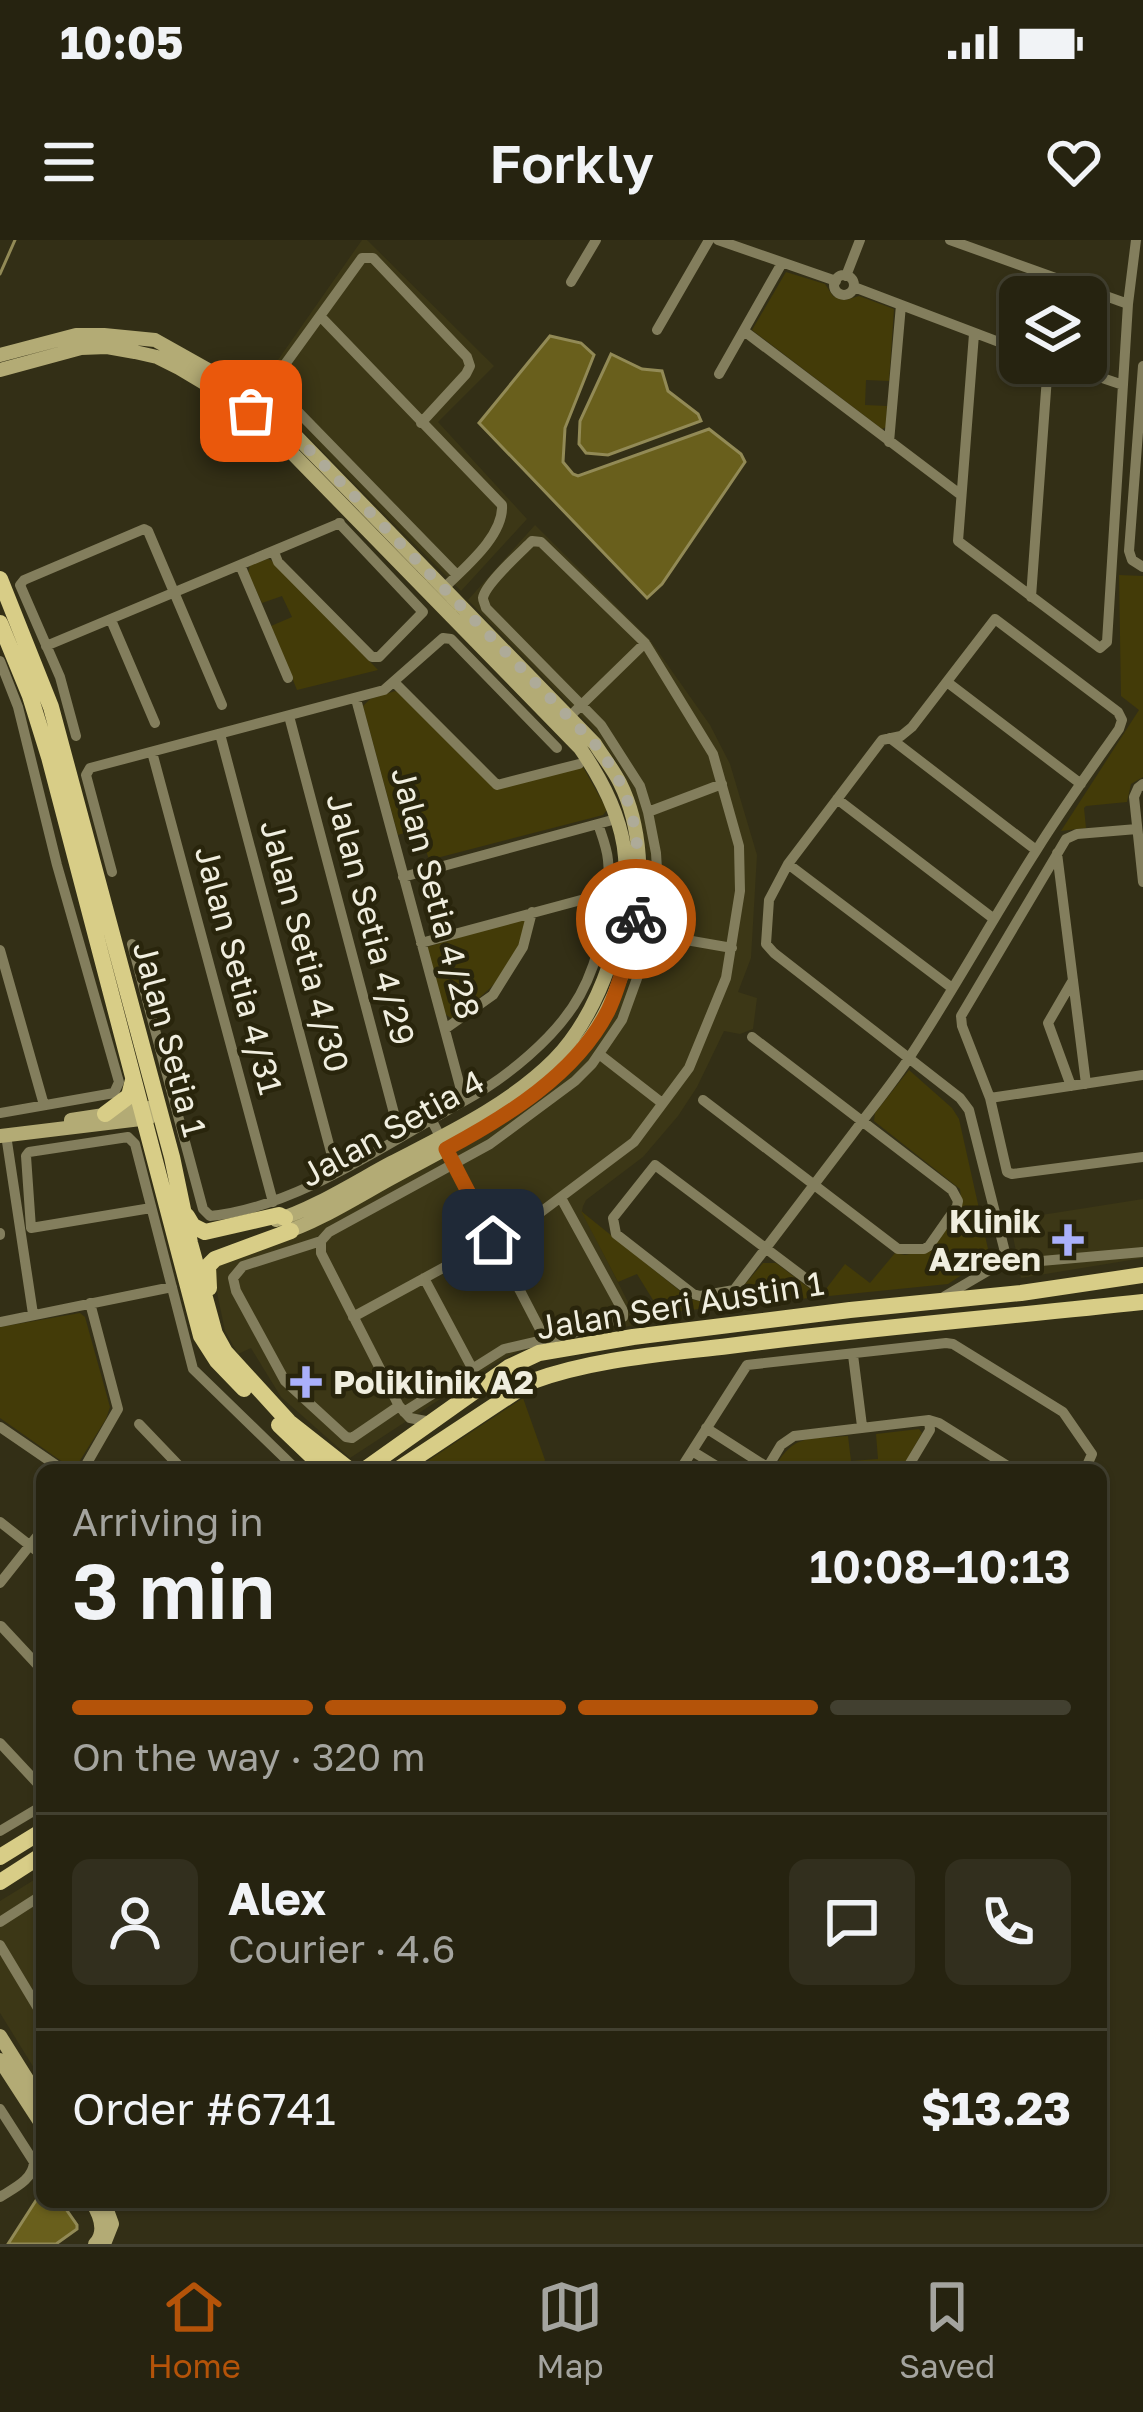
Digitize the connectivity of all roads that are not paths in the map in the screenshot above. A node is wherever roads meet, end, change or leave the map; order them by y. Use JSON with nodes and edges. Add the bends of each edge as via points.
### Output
{"nodes":[{"id":1,"x":596,"y":240,"type":"edge"},
{"id":2,"x":714,"y":240,"type":"edge"},
{"id":3,"x":860,"y":240,"type":"edge"},
{"id":4,"x":950,"y":240,"type":"edge"},
{"id":5,"x":1136,"y":240,"type":"edge"},
{"id":6,"x":782,"y":263,"type":"junction"},
{"id":7,"x":845,"y":281,"type":"junction"},
{"id":8,"x":571,"y":282,"type":"dead end"},
{"id":9,"x":1128,"y":304,"type":"junction"},
{"id":10,"x":901,"y":305,"type":"junction"},
{"id":11,"x":320,"y":316,"type":"junction"},
{"id":12,"x":657,"y":330,"type":"dead end"},
{"id":13,"x":744,"y":331,"type":"junction"},
{"id":14,"x":974,"y":334,"type":"junction"},
{"id":15,"x":999,"y":343,"type":"edge"},
{"id":16,"x":0,"y":355,"type":"edge"},
{"id":17,"x":1143,"y":366,"type":"edge"},
{"id":18,"x":0,"y":370,"type":"edge"},
{"id":19,"x":719,"y":374,"type":"dead end"},
{"id":20,"x":1107,"y":380,"type":"edge"},
{"id":21,"x":271,"y":384,"type":"junction"},
{"id":22,"x":1046,"y":384,"type":"edge"},
{"id":23,"x":1123,"y":386,"type":"junction"},
{"id":24,"x":255,"y":405,"type":"junction"},
{"id":25,"x":422,"y":423,"type":"junction"},
{"id":26,"x":890,"y":442,"type":"junction"},
{"id":27,"x":962,"y":495,"type":"junction"},
{"id":28,"x":354,"y":516,"type":"junction"},
{"id":29,"x":339,"y":524,"type":"junction"},
{"id":30,"x":274,"y":552,"type":"junction"},
{"id":31,"x":1138,"y":564,"type":"edge"},
{"id":32,"x":240,"y":566,"type":"junction"},
{"id":33,"x":457,"y":575,"type":"junction"},
{"id":34,"x":3,"y":587,"type":"edge"},
{"id":35,"x":444,"y":588,"type":"junction"},
{"id":36,"x":173,"y":592,"type":"junction"},
{"id":37,"x":1031,"y":597,"type":"junction"},
{"id":38,"x":112,"y":620,"type":"junction"},
{"id":39,"x":2,"y":631,"type":"edge"},
{"id":40,"x":645,"y":643,"type":"junction"},
{"id":41,"x":39,"y":650,"type":"junction"},
{"id":42,"x":0,"y":661,"type":"edge"},
{"id":43,"x":288,"y":678,"type":"dead end"},
{"id":44,"x":394,"y":682,"type":"junction"},
{"id":45,"x":947,"y":682,"type":"junction"},
{"id":46,"x":356,"y":700,"type":"junction"},
{"id":47,"x":222,"y":705,"type":"dead end"},
{"id":48,"x":583,"y":705,"type":"junction"},
{"id":49,"x":18,"y":706,"type":"junction"},
{"id":50,"x":0,"y":712,"type":"edge"},
{"id":51,"x":289,"y":716,"type":"junction"},
{"id":52,"x":565,"y":722,"type":"junction"},
{"id":53,"x":155,"y":723,"type":"dead end"},
{"id":54,"x":220,"y":734,"type":"junction"},
{"id":55,"x":76,"y":736,"type":"dead end"},
{"id":56,"x":890,"y":738,"type":"junction"},
{"id":57,"x":556,"y":748,"type":"dead end"},
{"id":58,"x":152,"y":752,"type":"junction"},
{"id":59,"x":579,"y":764,"type":"dead end"},
{"id":60,"x":722,"y":784,"type":"junction"},
{"id":61,"x":1081,"y":784,"type":"junction"},
{"id":62,"x":1143,"y":784,"type":"edge"},
{"id":63,"x":837,"y":800,"type":"junction"},
{"id":64,"x":649,"y":812,"type":"junction"},
{"id":65,"x":616,"y":819,"type":"junction"},
{"id":66,"x":598,"y":824,"type":"junction"},
{"id":67,"x":1137,"y":829,"type":"junction"},
{"id":68,"x":1036,"y":850,"type":"junction"},
{"id":69,"x":1057,"y":853,"type":"junction"},
{"id":70,"x":788,"y":864,"type":"junction"},
{"id":71,"x":112,"y":872,"type":"dead end"},
{"id":72,"x":403,"y":877,"type":"junction"},
{"id":73,"x":1143,"y":882,"type":"edge"},
{"id":74,"x":608,"y":893,"type":"junction"},
{"id":75,"x":532,"y":912,"type":"junction"},
{"id":76,"x":994,"y":919,"type":"junction"},
{"id":77,"x":628,"y":929,"type":"junction"},
{"id":78,"x":653,"y":934,"type":"junction"},
{"id":79,"x":421,"y":943,"type":"junction"},
{"id":80,"x":132,"y":944,"type":"dead end"},
{"id":81,"x":732,"y":949,"type":"junction"},
{"id":82,"x":0,"y":950,"type":"edge"},
{"id":83,"x":1072,"y":980,"type":"junction"},
{"id":84,"x":952,"y":988,"type":"junction"},
{"id":85,"x":445,"y":1029,"type":"junction"},
{"id":86,"x":752,"y":1037,"type":"dead end"},
{"id":87,"x":599,"y":1054,"type":"junction"},
{"id":88,"x":909,"y":1058,"type":"junction"},
{"id":89,"x":1143,"y":1075,"type":"edge"},
{"id":90,"x":133,"y":1076,"type":"junction"},
{"id":91,"x":1086,"y":1084,"type":"junction"},
{"id":92,"x":1071,"y":1086,"type":"junction"},
{"id":93,"x":990,"y":1098,"type":"junction"},
{"id":94,"x":703,"y":1100,"type":"dead end"},
{"id":95,"x":464,"y":1101,"type":"junction"},
{"id":96,"x":662,"y":1103,"type":"junction"},
{"id":97,"x":44,"y":1105,"type":"junction"},
{"id":98,"x":0,"y":1113,"type":"edge"},
{"id":99,"x":151,"y":1113,"type":"junction"},
{"id":100,"x":105,"y":1114,"type":"junction"},
{"id":101,"x":431,"y":1119,"type":"junction"},
{"id":102,"x":863,"y":1120,"type":"junction"},
{"id":103,"x":9,"y":1135,"type":"edge"},
{"id":104,"x":400,"y":1136,"type":"junction"},
{"id":105,"x":443,"y":1143,"type":"junction"},
{"id":106,"x":172,"y":1157,"type":"junction"},
{"id":107,"x":1143,"y":1157,"type":"edge"},
{"id":108,"x":454,"y":1166,"type":"junction"},
{"id":109,"x":336,"y":1171,"type":"junction"},
{"id":110,"x":814,"y":1185,"type":"junction"},
{"id":111,"x":561,"y":1198,"type":"junction"},
{"id":112,"x":273,"y":1202,"type":"junction"},
{"id":113,"x":151,"y":1208,"type":"junction"},
{"id":114,"x":288,"y":1224,"type":"junction"},
{"id":115,"x":493,"y":1240,"type":"junction"},
{"id":116,"x":321,"y":1241,"type":"junction"},
{"id":117,"x":766,"y":1249,"type":"junction"},
{"id":118,"x":186,"y":1252,"type":"junction"},
{"id":119,"x":1143,"y":1252,"type":"edge"},
{"id":120,"x":1008,"y":1264,"type":"junction"},
{"id":121,"x":1143,"y":1275,"type":"edge"},
{"id":122,"x":424,"y":1278,"type":"junction"},
{"id":123,"x":1032,"y":1280,"type":"junction"},
{"id":124,"x":172,"y":1287,"type":"junction"},
{"id":125,"x":817,"y":1287,"type":"dead end"},
{"id":126,"x":938,"y":1301,"type":"junction"},
{"id":127,"x":1143,"y":1302,"type":"edge"},
{"id":128,"x":90,"y":1303,"type":"junction"},
{"id":129,"x":1044,"y":1313,"type":"junction"},
{"id":130,"x":33,"y":1314,"type":"junction"},
{"id":131,"x":353,"y":1317,"type":"junction"},
{"id":132,"x":0,"y":1322,"type":"edge"},
{"id":133,"x":215,"y":1334,"type":"junction"},
{"id":134,"x":544,"y":1337,"type":"junction"},
{"id":135,"x":853,"y":1355,"type":"junction"},
{"id":136,"x":232,"y":1359,"type":"junction"},
{"id":137,"x":472,"y":1368,"type":"junction"},
{"id":138,"x":288,"y":1384,"type":"junction"},
{"id":139,"x":404,"y":1412,"type":"junction"},
{"id":140,"x":929,"y":1420,"type":"junction"},
{"id":141,"x":431,"y":1423,"type":"junction"},
{"id":142,"x":139,"y":1424,"type":"dead end"},
{"id":143,"x":0,"y":1426,"type":"edge"},
{"id":144,"x":862,"y":1426,"type":"junction"},
{"id":145,"x":706,"y":1428,"type":"junction"},
{"id":146,"x":692,"y":1451,"type":"junction"},
{"id":147,"x":54,"y":1464,"type":"edge"},
{"id":148,"x":86,"y":1464,"type":"edge"},
{"id":149,"x":177,"y":1464,"type":"edge"},
{"id":150,"x":291,"y":1464,"type":"edge"},
{"id":151,"x":319,"y":1464,"type":"edge"},
{"id":152,"x":342,"y":1464,"type":"edge"},
{"id":153,"x":373,"y":1464,"type":"edge"},
{"id":154,"x":406,"y":1464,"type":"edge"},
{"id":155,"x":684,"y":1464,"type":"edge"},
{"id":156,"x":713,"y":1464,"type":"edge"},
{"id":157,"x":760,"y":1464,"type":"edge"},
{"id":158,"x":770,"y":1464,"type":"edge"},
{"id":159,"x":910,"y":1464,"type":"edge"},
{"id":160,"x":1000,"y":1464,"type":"edge"},
{"id":161,"x":1088,"y":1464,"type":"edge"},
{"id":162,"x":0,"y":1522,"type":"edge"},
{"id":163,"x":36,"y":1539,"type":"edge"},
{"id":164,"x":32,"y":1545,"type":"junction"},
{"id":165,"x":36,"y":1549,"type":"edge"},
{"id":166,"x":0,"y":1583,"type":"edge"},
{"id":167,"x":1,"y":1626,"type":"edge"},
{"id":168,"x":36,"y":1664,"type":"edge"},
{"id":169,"x":0,"y":1743,"type":"edge"},
{"id":170,"x":36,"y":1782,"type":"edge"},
{"id":171,"x":36,"y":1810,"type":"edge"},
{"id":172,"x":0,"y":1831,"type":"edge"},
{"id":173,"x":36,"y":1844,"type":"edge"},
{"id":174,"x":36,"y":1847,"type":"edge"},
{"id":175,"x":0,"y":1857,"type":"edge"},
{"id":176,"x":0,"y":1882,"type":"edge"},
{"id":177,"x":36,"y":1899,"type":"edge"},
{"id":178,"x":0,"y":1922,"type":"edge"},
{"id":179,"x":0,"y":1945,"type":"edge"},
{"id":180,"x":36,"y":2005,"type":"edge"},
{"id":181,"x":0,"y":2036,"type":"edge"},
{"id":182,"x":0,"y":2060,"type":"edge"},
{"id":183,"x":36,"y":2093,"type":"edge"},
{"id":184,"x":0,"y":2109,"type":"edge"},
{"id":185,"x":36,"y":2116,"type":"edge"},
{"id":186,"x":0,"y":2198,"type":"edge"},
{"id":187,"x":96,"y":2208,"type":"edge"},
{"id":188,"x":106,"y":2208,"type":"edge"},
{"id":189,"x":94,"y":2244,"type":"edge"},
{"id":190,"x":104,"y":2244,"type":"edge"}],
"edges":[{"from":1,"to":8,"type":"street"},
{"from":2,"to":6,"type":"street"},
{"from":2,"to":12,"type":"street"},
{"from":3,"to":7,"type":"street"},
{"from":4,"to":9,"type":"street"},
{"from":5,"to":9,"type":"street"},
{"from":6,"to":7,"type":"street"},
{"from":6,"to":13,"type":"street"},
{"from":7,"to":10,"type":"street"},
{"from":9,"to":23,"type":"street"},
{"from":10,"to":14,"type":"street"},
{"from":10,"to":26,"type":"street"},
{"from":11,"to":21,"type":"street"},
{"from":11,"to":25,"type":"street"},
{"from":11,"to":25,"type":"street","via":[[362,258],[373,258],[470,366]]},
{"from":13,"to":19,"type":"street"},
{"from":13,"to":26,"type":"street"},
{"from":14,"to":15,"type":"street"},
{"from":14,"to":27,"type":"street"},
{"from":16,"to":24,"type":"street","name":"Jalan Setia 4","via":[[76,335],[154,340]]},
{"from":17,"to":31,"type":"street","via":[[1129,551]]},
{"from":18,"to":24,"type":"street","name":"Jalan Setia 4","via":[[107,347],[168,362]]},
{"from":20,"to":23,"type":"street"},
{"from":21,"to":24,"type":"street"},
{"from":21,"to":33,"type":"street"},
{"from":22,"to":37,"type":"street"},
{"from":23,"to":37,"type":"street","via":[[1105,646]]},
{"from":24,"to":28,"type":"street","name":"Jalan Setia 4"},
{"from":24,"to":35,"type":"street","name":"Jalan Setia 4"},
{"from":25,"to":33,"type":"street","via":[[502,506],[502,519]]},
{"from":26,"to":27,"type":"street"},
{"from":27,"to":37,"type":"street","via":[[958,542]]},
{"from":28,"to":29,"type":"street"},
{"from":28,"to":52,"type":"street","name":"Jalan Setia 4"},
{"from":29,"to":30,"type":"street"},
{"from":29,"to":30,"type":"street","via":[[423,612],[379,657]]},
{"from":30,"to":32,"type":"street"},
{"from":32,"to":36,"type":"street"},
{"from":32,"to":43,"type":"street"},
{"from":33,"to":35,"type":"street"},
{"from":34,"to":39,"type":"main road","via":[[14,618]]},
{"from":34,"to":41,"type":"main road","name":"Jalan Setia 1"},
{"from":35,"to":52,"type":"street","name":"Jalan Setia 4"},
{"from":36,"to":38,"type":"street"},
{"from":36,"to":41,"type":"street","via":[[144,529],[22,582]]},
{"from":36,"to":47,"type":"street"},
{"from":38,"to":41,"type":"street"},
{"from":38,"to":53,"type":"street"},
{"from":39,"to":41,"type":"main road"},
{"from":39,"to":90,"type":"main road","name":"Jalan Setia 1","via":[[49,757]]},
{"from":40,"to":48,"type":"street"},
{"from":40,"to":48,"type":"street","via":[[542,542],[532,542],[483,601]]},
{"from":40,"to":60,"type":"street","via":[[713,754]]},
{"from":41,"to":55,"type":"street","via":[[60,677]]},
{"from":41,"to":99,"type":"main road","name":"Jalan Setia 1"},
{"from":42,"to":49,"type":"street"},
{"from":44,"to":46,"type":"street"},
{"from":44,"to":57,"type":"street","via":[[451,639]]},
{"from":44,"to":59,"type":"street","via":[[494,784]]},
{"from":45,"to":56,"type":"street","via":[[912,727]]},
{"from":45,"to":61,"type":"street"},
{"from":45,"to":61,"type":"street","via":[[995,620],[1101,699],[1122,720]]},
{"from":46,"to":51,"type":"street"},
{"from":46,"to":72,"type":"street","name":"Jalan Setia 4/28"},
{"from":48,"to":52,"type":"street"},
{"from":48,"to":64,"type":"street"},
{"from":49,"to":50,"type":"street"},
{"from":49,"to":97,"type":"street","via":[[119,1082],[114,1093]]},
{"from":51,"to":54,"type":"street"},
{"from":51,"to":104,"type":"street","name":"Jalan Setia 4/29"},
{"from":52,"to":65,"type":"street","name":"Jalan Setia 4"},
{"from":52,"to":77,"type":"street","name":"Jalan Setia 4","via":[[595,744],[631,816],[639,859]]},
{"from":54,"to":58,"type":"street"},
{"from":54,"to":109,"type":"street","name":"Jalan Setia 4/30"},
{"from":56,"to":63,"type":"street"},
{"from":56,"to":68,"type":"street"},
{"from":58,"to":71,"type":"street","via":[[87,771]]},
{"from":58,"to":112,"type":"street","name":"Jalan Setia 4/31"},
{"from":60,"to":64,"type":"street"},
{"from":60,"to":81,"type":"street","via":[[740,846]]},
{"from":61,"to":68,"type":"street"},
{"from":62,"to":67,"type":"street","via":[[1134,797]]},
{"from":63,"to":70,"type":"street"},
{"from":63,"to":76,"type":"street"},
{"from":64,"to":78,"type":"street","via":[[658,886]]},
{"from":65,"to":66,"type":"street"},
{"from":65,"to":77,"type":"street","name":"Jalan Setia 4"},
{"from":66,"to":72,"type":"street"},
{"from":66,"to":74,"type":"street"},
{"from":67,"to":69,"type":"street","via":[[1070,836]]},
{"from":67,"to":73,"type":"street"},
{"from":68,"to":76,"type":"street"},
{"from":69,"to":83,"type":"street"},
{"from":69,"to":93,"type":"street","via":[[961,1016]]},
{"from":70,"to":84,"type":"street"},
{"from":70,"to":88,"type":"street","via":[[769,899],[766,944]]},
{"from":72,"to":79,"type":"street","name":"Jalan Setia 4/28"},
{"from":74,"to":75,"type":"street"},
{"from":74,"to":95,"type":"street","via":[[580,996],[542,1045]]},
{"from":75,"to":79,"type":"street"},
{"from":75,"to":85,"type":"street","via":[[524,947],[493,995]]},
{"from":76,"to":84,"type":"street"},
{"from":77,"to":78,"type":"street"},
{"from":77,"to":105,"type":"street","name":"Jalan Setia 4","via":[[597,998],[553,1061]]},
{"from":78,"to":81,"type":"street"},
{"from":78,"to":87,"type":"street","via":[[622,1020]]},
{"from":79,"to":85,"type":"street","name":"Jalan Setia 4/28"},
{"from":80,"to":112,"type":"street","via":[[202,1209],[215,1216]]},
{"from":81,"to":96,"type":"street","via":[[689,1068]]},
{"from":82,"to":97,"type":"street"},
{"from":83,"to":91,"type":"street"},
{"from":83,"to":92,"type":"street","via":[[1048,1023]]},
{"from":84,"to":88,"type":"street"},
{"from":85,"to":95,"type":"street","name":"Jalan Setia 4/28"},
{"from":86,"to":102,"type":"street"},
{"from":87,"to":96,"type":"street"},
{"from":87,"to":108,"type":"street","via":[[575,1082]]},
{"from":88,"to":102,"type":"street"},
{"from":88,"to":120,"type":"street","via":[[969,1110]]},
{"from":89,"to":91,"type":"street"},
{"from":90,"to":99,"type":"main road","name":"Jalan Setia 1"},
{"from":90,"to":100,"type":"main road","via":[[129,1096]]},
{"from":91,"to":92,"type":"street"},
{"from":92,"to":93,"type":"street"},
{"from":93,"to":107,"type":"street","via":[[1008,1171]]},
{"from":94,"to":110,"type":"street"},
{"from":95,"to":101,"type":"street"},
{"from":96,"to":111,"type":"street","via":[[634,1142]]},
{"from":97,"to":98,"type":"street"},
{"from":99,"to":100,"type":"street"},
{"from":99,"to":103,"type":"street"},
{"from":99,"to":106,"type":"main road","name":"Jalan Setia 1"},
{"from":99,"to":118,"type":"main road","name":"Jalan Setia 1"},
{"from":100,"to":103,"type":"street"},
{"from":101,"to":104,"type":"street"},
{"from":101,"to":105,"type":"street"},
{"from":102,"to":110,"type":"street"},
{"from":102,"to":110,"type":"street","via":[[956,1194],[957,1206],[928,1246],[898,1249]]},
{"from":103,"to":130,"type":"street"},
{"from":104,"to":109,"type":"street"},
{"from":105,"to":108,"type":"street"},
{"from":105,"to":114,"type":"street","name":"Jalan Setia 4"},
{"from":106,"to":114,"type":"main road","via":[[193,1226],[205,1232],[279,1215]]},
{"from":106,"to":118,"type":"main road","name":"Jalan Setia 1"},
{"from":108,"to":115,"type":"street"},
{"from":108,"to":116,"type":"street"},
{"from":109,"to":112,"type":"street"},
{"from":110,"to":117,"type":"street"},
{"from":111,"to":115,"type":"street"},
{"from":111,"to":134,"type":"street","via":[[623,1311],[586,1330]]},
{"from":113,"to":113,"type":"street","via":[[31,1228],[25,1160],[29,1152],[128,1137]]},
{"from":113,"to":124,"type":"street"},
{"from":114,"to":118,"type":"street","name":"Jalan Setia 4"},
{"from":114,"to":133,"type":"main road","via":[[208,1266]]},
{"from":115,"to":122,"type":"street"},
{"from":115,"to":134,"type":"street"},
{"from":116,"to":131,"type":"street"},
{"from":116,"to":138,"type":"street","via":[[242,1266],[233,1278]]},
{"from":117,"to":117,"type":"street","via":[[655,1165],[613,1218],[616,1234],[700,1296],[734,1290]]},
{"from":117,"to":125,"type":"street"},
{"from":118,"to":133,"type":"main road","name":"Jalan Setia 1"},
{"from":118,"to":151,"type":"main road","name":"Jalan Setia 1","via":[[201,1336]]},
{"from":119,"to":123,"type":"street"},
{"from":120,"to":123,"type":"street"},
{"from":120,"to":126,"type":"street"},
{"from":121,"to":123,"type":"main road","name":"Jalan Seri Austin 1"},
{"from":122,"to":131,"type":"street"},
{"from":122,"to":137,"type":"street"},
{"from":123,"to":126,"type":"main road","name":"Jalan Seri Austin 1"},
{"from":123,"to":129,"type":"main road"},
{"from":124,"to":128,"type":"street"},
{"from":124,"to":150,"type":"street","via":[[193,1369]]},
{"from":126,"to":141,"type":"main road","name":"Jalan Seri Austin 1","via":[[539,1354],[509,1366]]},
{"from":127,"to":129,"type":"main road","name":"Jalan Seri Austin 1"},
{"from":128,"to":130,"type":"street"},
{"from":128,"to":148,"type":"street","via":[[118,1409]]},
{"from":129,"to":154,"type":"main road","name":"Jalan Seri Austin 1","via":[[851,1330],[554,1373]]},
{"from":130,"to":132,"type":"street"},
{"from":131,"to":139,"type":"street"},
{"from":133,"to":136,"type":"main road","name":"Jalan Setia 1"},
{"from":134,"to":137,"type":"street"},
{"from":135,"to":144,"type":"street"},
{"from":135,"to":145,"type":"street","via":[[746,1365]]},
{"from":135,"to":161,"type":"street","via":[[953,1344],[1063,1412],[1092,1454]]},
{"from":136,"to":138,"type":"street","via":[[269,1388]]},
{"from":136,"to":152,"type":"main road","name":"Jalan Setia 1","via":[[289,1422]]},
{"from":137,"to":139,"type":"street"},
{"from":138,"to":139,"type":"street","via":[[349,1439]]},
{"from":139,"to":141,"type":"street"},
{"from":140,"to":144,"type":"street"},
{"from":140,"to":159,"type":"street"},
{"from":140,"to":160,"type":"street"},
{"from":141,"to":153,"type":"main road","name":"Jalan Seri Austin 1"},
{"from":142,"to":149,"type":"street"},
{"from":143,"to":147,"type":"street"},
{"from":144,"to":158,"type":"street","via":[[794,1436]]},
{"from":145,"to":146,"type":"street"},
{"from":145,"to":157,"type":"street"},
{"from":146,"to":155,"type":"street"},
{"from":146,"to":156,"type":"street"},
{"from":162,"to":164,"type":"street"},
{"from":163,"to":164,"type":"street"},
{"from":164,"to":165,"type":"street"},
{"from":164,"to":166,"type":"street"},
{"from":167,"to":168,"type":"street"},
{"from":169,"to":170,"type":"street"},
{"from":171,"to":172,"type":"street"},
{"from":173,"to":175,"type":"main road"},
{"from":174,"to":176,"type":"main road"},
{"from":177,"to":178,"type":"street"},
{"from":179,"to":180,"type":"street"},
{"from":181,"to":183,"type":"street"},
{"from":182,"to":185,"type":"street"},
{"from":184,"to":186,"type":"street","via":[[34,2162],[30,2177]]},
{"from":187,"to":189,"type":"street","via":[[101,2225]]},
{"from":188,"to":190,"type":"street","via":[[112,2224]]}]}
